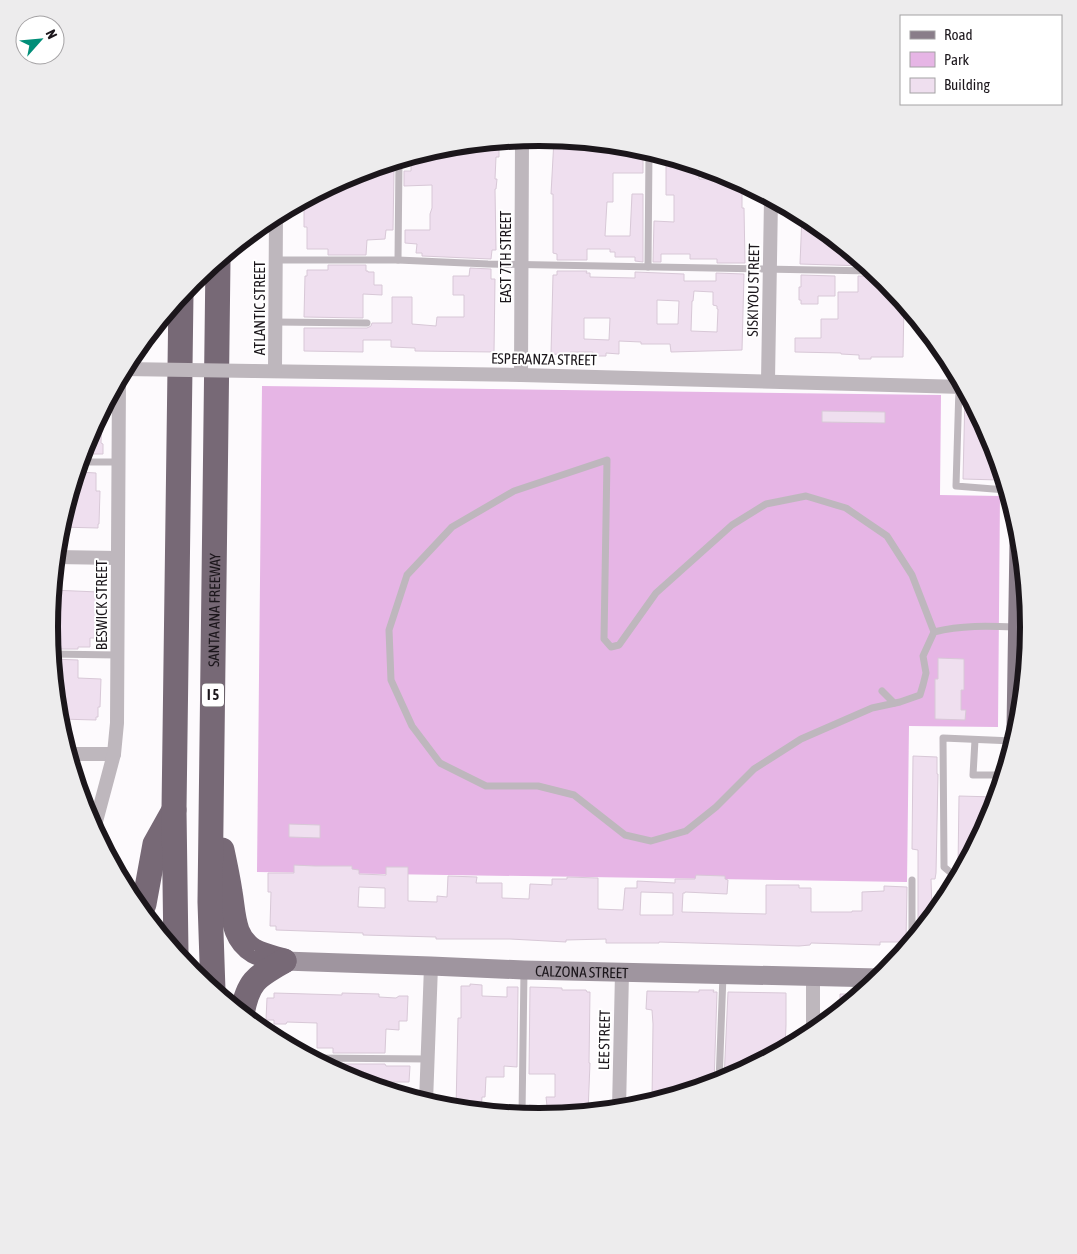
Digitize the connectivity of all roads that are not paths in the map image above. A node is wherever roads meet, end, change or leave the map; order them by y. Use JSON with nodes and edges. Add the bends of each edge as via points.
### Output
{"nodes":[{"id":1,"x":522,"y":147,"type":"edge"},
{"id":2,"x":650,"y":159,"type":"edge"},
{"id":3,"x":399,"y":167,"type":"edge"},
{"id":4,"x":771,"y":206,"type":"edge"},
{"id":5,"x":276,"y":224,"type":"edge"},
{"id":6,"x":276,"y":260,"type":"junction"},
{"id":7,"x":398,"y":260,"type":"junction"},
{"id":8,"x":522,"y":264,"type":"junction"},
{"id":9,"x":648,"y":267,"type":"junction"},
{"id":10,"x":218,"y":268,"type":"edge"},
{"id":11,"x":770,"y":269,"type":"junction"},
{"id":12,"x":862,"y":271,"type":"edge"},
{"id":13,"x":181,"y":306,"type":"edge"},
{"id":14,"x":276,"y":322,"type":"junction"},
{"id":15,"x":367,"y":323,"type":"dead end"},
{"id":16,"x":133,"y":369,"type":"edge"},
{"id":17,"x":275,"y":371,"type":"junction"},
{"id":18,"x":521,"y":375,"type":"junction"},
{"id":19,"x":768,"y":381,"type":"junction"},
{"id":20,"x":955,"y":387,"type":"edge"},
{"id":21,"x":119,"y":392,"type":"edge"},
{"id":22,"x":960,"y":397,"type":"edge"},
{"id":23,"x":87,"y":462,"type":"edge"},
{"id":24,"x":119,"y":462,"type":"junction"},
{"id":25,"x":999,"y":489,"type":"edge"},
{"id":26,"x":63,"y":557,"type":"edge"},
{"id":27,"x":117,"y":558,"type":"junction"},
{"id":28,"x":1019,"y":614,"type":"edge"},
{"id":29,"x":1019,"y":627,"type":"junction"},
{"id":30,"x":934,"y":632,"type":"junction"},
{"id":31,"x":1019,"y":649,"type":"edge"},
{"id":32,"x":59,"y":654,"type":"edge"},
{"id":33,"x":117,"y":655,"type":"junction"},
{"id":34,"x":882,"y":691,"type":"dead end"},
{"id":35,"x":894,"y":703,"type":"junction"},
{"id":36,"x":975,"y":740,"type":"junction"},
{"id":37,"x":1005,"y":741,"type":"edge"},
{"id":38,"x":75,"y":754,"type":"edge"},
{"id":39,"x":114,"y":754,"type":"junction"},
{"id":40,"x":996,"y":775,"type":"edge"},
{"id":41,"x":212,"y":797,"type":"junction"},
{"id":42,"x":174,"y":810,"type":"junction"},
{"id":43,"x":97,"y":818,"type":"edge"},
{"id":44,"x":952,"y":872,"type":"edge"},
{"id":45,"x":912,"y":880,"type":"dead end"},
{"id":46,"x":144,"y":902,"type":"edge"},
{"id":47,"x":912,"y":930,"type":"edge"},
{"id":48,"x":176,"y":943,"type":"edge"},
{"id":49,"x":284,"y":961,"type":"junction"},
{"id":50,"x":431,"y":966,"type":"junction"},
{"id":51,"x":524,"y":970,"type":"junction"},
{"id":52,"x":622,"y":973,"type":"junction"},
{"id":53,"x":723,"y":975,"type":"junction"},
{"id":54,"x":813,"y":977,"type":"junction"},
{"id":55,"x":868,"y":978,"type":"edge"},
{"id":56,"x":213,"y":981,"type":"edge"},
{"id":57,"x":244,"y":1007,"type":"edge"},
{"id":58,"x":813,"y":1022,"type":"edge"},
{"id":59,"x":326,"y":1058,"type":"edge"},
{"id":60,"x":428,"y":1059,"type":"junction"},
{"id":61,"x":719,"y":1072,"type":"edge"},
{"id":62,"x":426,"y":1095,"type":"edge"},
{"id":63,"x":619,"y":1101,"type":"edge"},
{"id":64,"x":522,"y":1107,"type":"edge"}],
"edges":[{"from":1,"to":8,"type":"street","name":"EAST 7TH STREET"},
{"from":2,"to":9,"type":"lane"},
{"from":3,"to":7,"type":"lane"},
{"from":4,"to":11,"type":"street","name":"SISKIYOU STREET"},
{"from":5,"to":6,"type":"street","name":"ATLANTIC STREET"},
{"from":6,"to":7,"type":"lane"},
{"from":6,"to":14,"type":"street","name":"ATLANTIC STREET"},
{"from":7,"to":8,"type":"lane"},
{"from":8,"to":9,"type":"lane"},
{"from":8,"to":18,"type":"street","name":"EAST 7TH STREET"},
{"from":9,"to":11,"type":"lane"},
{"from":10,"to":41,"type":"highway","name":"SANTA ANA FREEWAY","number":"I 5"},
{"from":11,"to":12,"type":"lane"},
{"from":11,"to":19,"type":"street","name":"SISKIYOU STREET"},
{"from":13,"to":42,"type":"highway"},
{"from":14,"to":15,"type":"lane"},
{"from":14,"to":17,"type":"street","name":"ATLANTIC STREET"},
{"from":16,"to":17,"type":"street","name":"ESPERANZA STREET","bridge":true},
{"from":17,"to":18,"type":"street","name":"ESPERANZA STREET"},
{"from":18,"to":19,"type":"street","name":"ESPERANZA STREET"},
{"from":19,"to":20,"type":"street","name":"ESPERANZA STREET"},
{"from":21,"to":24,"type":"street","name":"BESWICK STREET"},
{"from":22,"to":25,"type":"lane","via":[[956,486]]},
{"from":23,"to":24,"type":"lane"},
{"from":24,"to":27,"type":"street","name":"BESWICK STREET"},
{"from":26,"to":27,"type":"street"},
{"from":27,"to":33,"type":"street","name":"BESWICK STREET"},
{"from":28,"to":29,"type":"main road"},
{"from":29,"to":30,"type":"lane","via":[[975,626]]},
{"from":29,"to":31,"type":"main road"},
{"from":30,"to":35,"type":"lane","via":[[923,656],[926,672],[920,695]]},
{"from":30,"to":35,"type":"lane","via":[[912,575],[887,536],[846,508],[806,496],[766,504],[732,524],[656,594],[619,645],[611,647],[604,639],[607,460],[514,491],[452,527],[407,575],[389,630],[392,680],[412,726],[440,763],[486,786],[538,786],[574,795],[625,835],[651,841],[686,831],[754,769],[801,739],[872,708]]},
{"from":32,"to":33,"type":"lane"},
{"from":33,"to":39,"type":"street","name":"BESWICK STREET"},
{"from":34,"to":35,"type":"lane"},
{"from":36,"to":37,"type":"lane"},
{"from":36,"to":40,"type":"lane","via":[[973,775]]},
{"from":36,"to":44,"type":"lane","via":[[943,738],[944,867]]},
{"from":38,"to":39,"type":"street"},
{"from":39,"to":43,"type":"street","name":"BESWICK STREET"},
{"from":41,"to":49,"type":"highway","via":[[239,936],[254,951]]},
{"from":41,"to":56,"type":"highway","name":"SANTA ANA FREEWAY","number":"I 5"},
{"from":42,"to":46,"type":"highway","via":[[155,844]]},
{"from":42,"to":48,"type":"highway"},
{"from":45,"to":47,"type":"lane"},
{"from":49,"to":50,"type":"street","name":"CALZONA STREET"},
{"from":49,"to":57,"type":"highway","via":[[252,984]]},
{"from":50,"to":51,"type":"street","name":"CALZONA STREET"},
{"from":50,"to":60,"type":"street"},
{"from":51,"to":52,"type":"street","name":"CALZONA STREET"},
{"from":51,"to":64,"type":"lane"},
{"from":52,"to":53,"type":"street","name":"CALZONA STREET"},
{"from":52,"to":63,"type":"street","name":"LEE STREET"},
{"from":53,"to":54,"type":"street","name":"CALZONA STREET"},
{"from":53,"to":61,"type":"lane"},
{"from":54,"to":55,"type":"street","name":"CALZONA STREET"},
{"from":54,"to":58,"type":"street"},
{"from":59,"to":60,"type":"lane"},
{"from":60,"to":62,"type":"street"}]}
